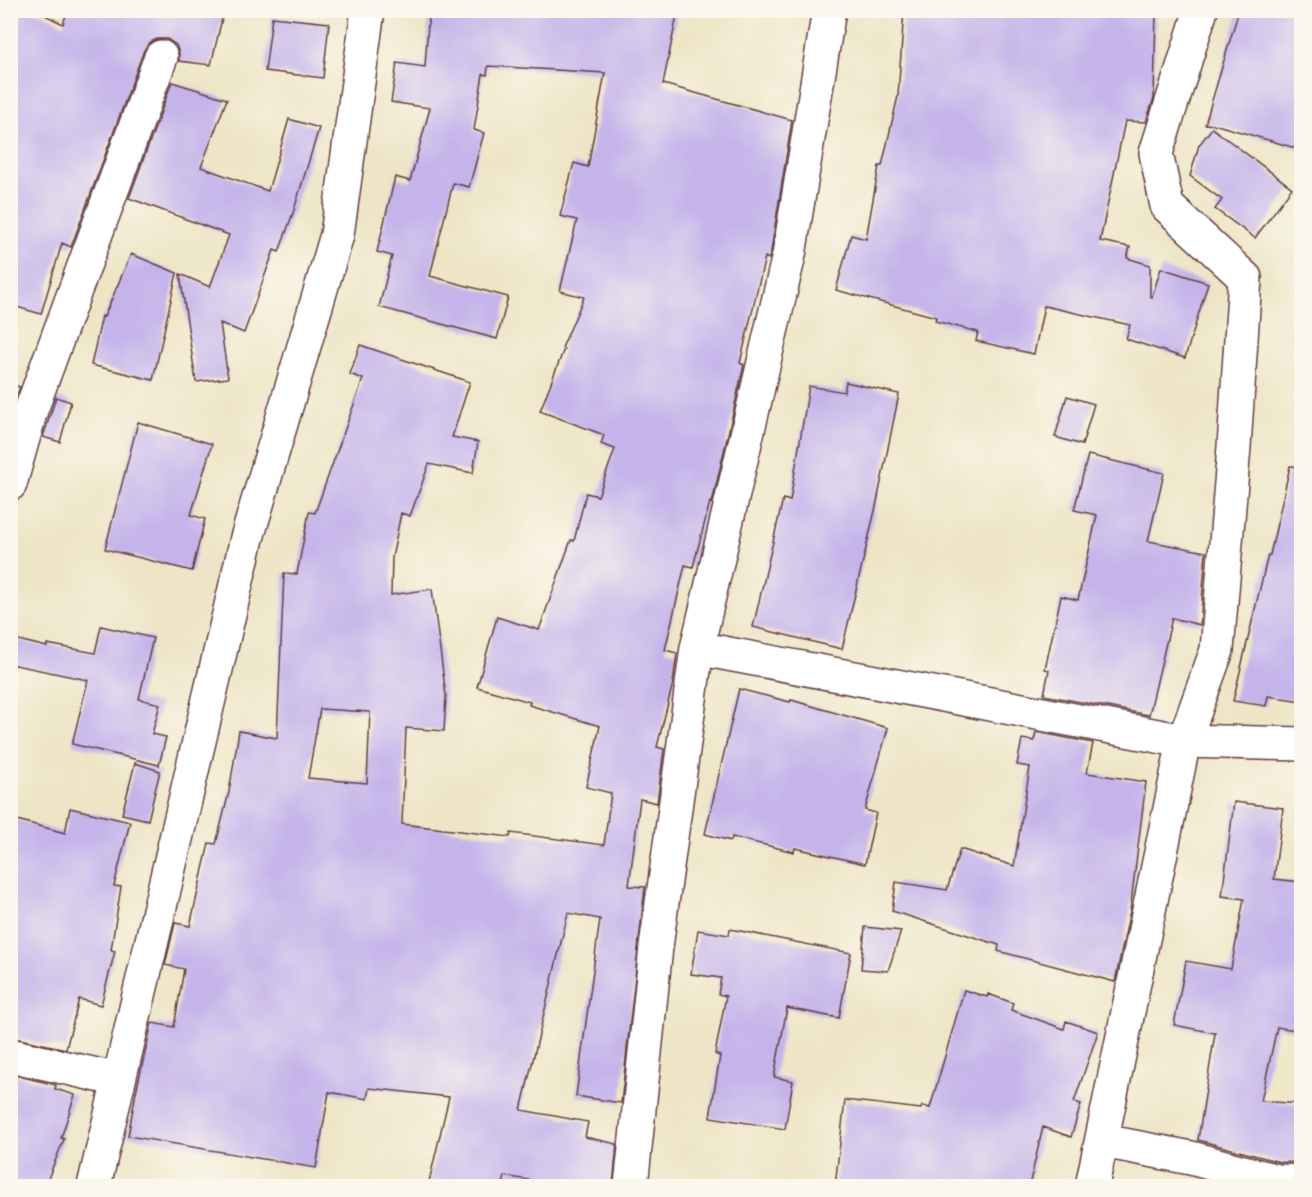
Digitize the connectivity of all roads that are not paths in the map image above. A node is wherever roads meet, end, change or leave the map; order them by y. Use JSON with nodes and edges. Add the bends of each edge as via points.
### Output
{"nodes":[{"id":1,"x":368,"y":10,"type":"edge"},
{"id":2,"x":829,"y":10,"type":"edge"},
{"id":3,"x":1201,"y":10,"type":"edge"},
{"id":4,"x":161,"y":57,"type":"dead end"},
{"id":5,"x":10,"y":484,"type":"edge"},
{"id":6,"x":697,"y":648,"type":"junction"},
{"id":7,"x":1184,"y":741,"type":"junction"},
{"id":8,"x":1302,"y":744,"type":"edge"},
{"id":9,"x":10,"y":1055,"type":"edge"},
{"id":10,"x":118,"y":1080,"type":"junction"},
{"id":11,"x":1103,"y":1141,"type":"junction"},
{"id":12,"x":1302,"y":1182,"type":"edge"},
{"id":13,"x":94,"y":1186,"type":"edge"},
{"id":14,"x":632,"y":1186,"type":"edge"},
{"id":15,"x":1092,"y":1186,"type":"edge"}],
"edges":[{"from":1,"to":10,"type":"street","via":[[337,235],[247,538]]},
{"from":2,"to":6,"type":"street","via":[[789,255]]},
{"from":3,"to":7,"type":"street","via":[[1156,153],[1167,206],[1245,278],[1217,650]]},
{"from":4,"to":5,"type":"street","via":[[31,410]]},
{"from":6,"to":7,"type":"street"},
{"from":6,"to":14,"type":"street","via":[[656,947]]},
{"from":7,"to":8,"type":"street"},
{"from":7,"to":11,"type":"street"},
{"from":9,"to":10,"type":"street"},
{"from":10,"to":13,"type":"street"},
{"from":11,"to":12,"type":"street","via":[[1191,1158],[1277,1181]]},
{"from":11,"to":15,"type":"street"}]}
